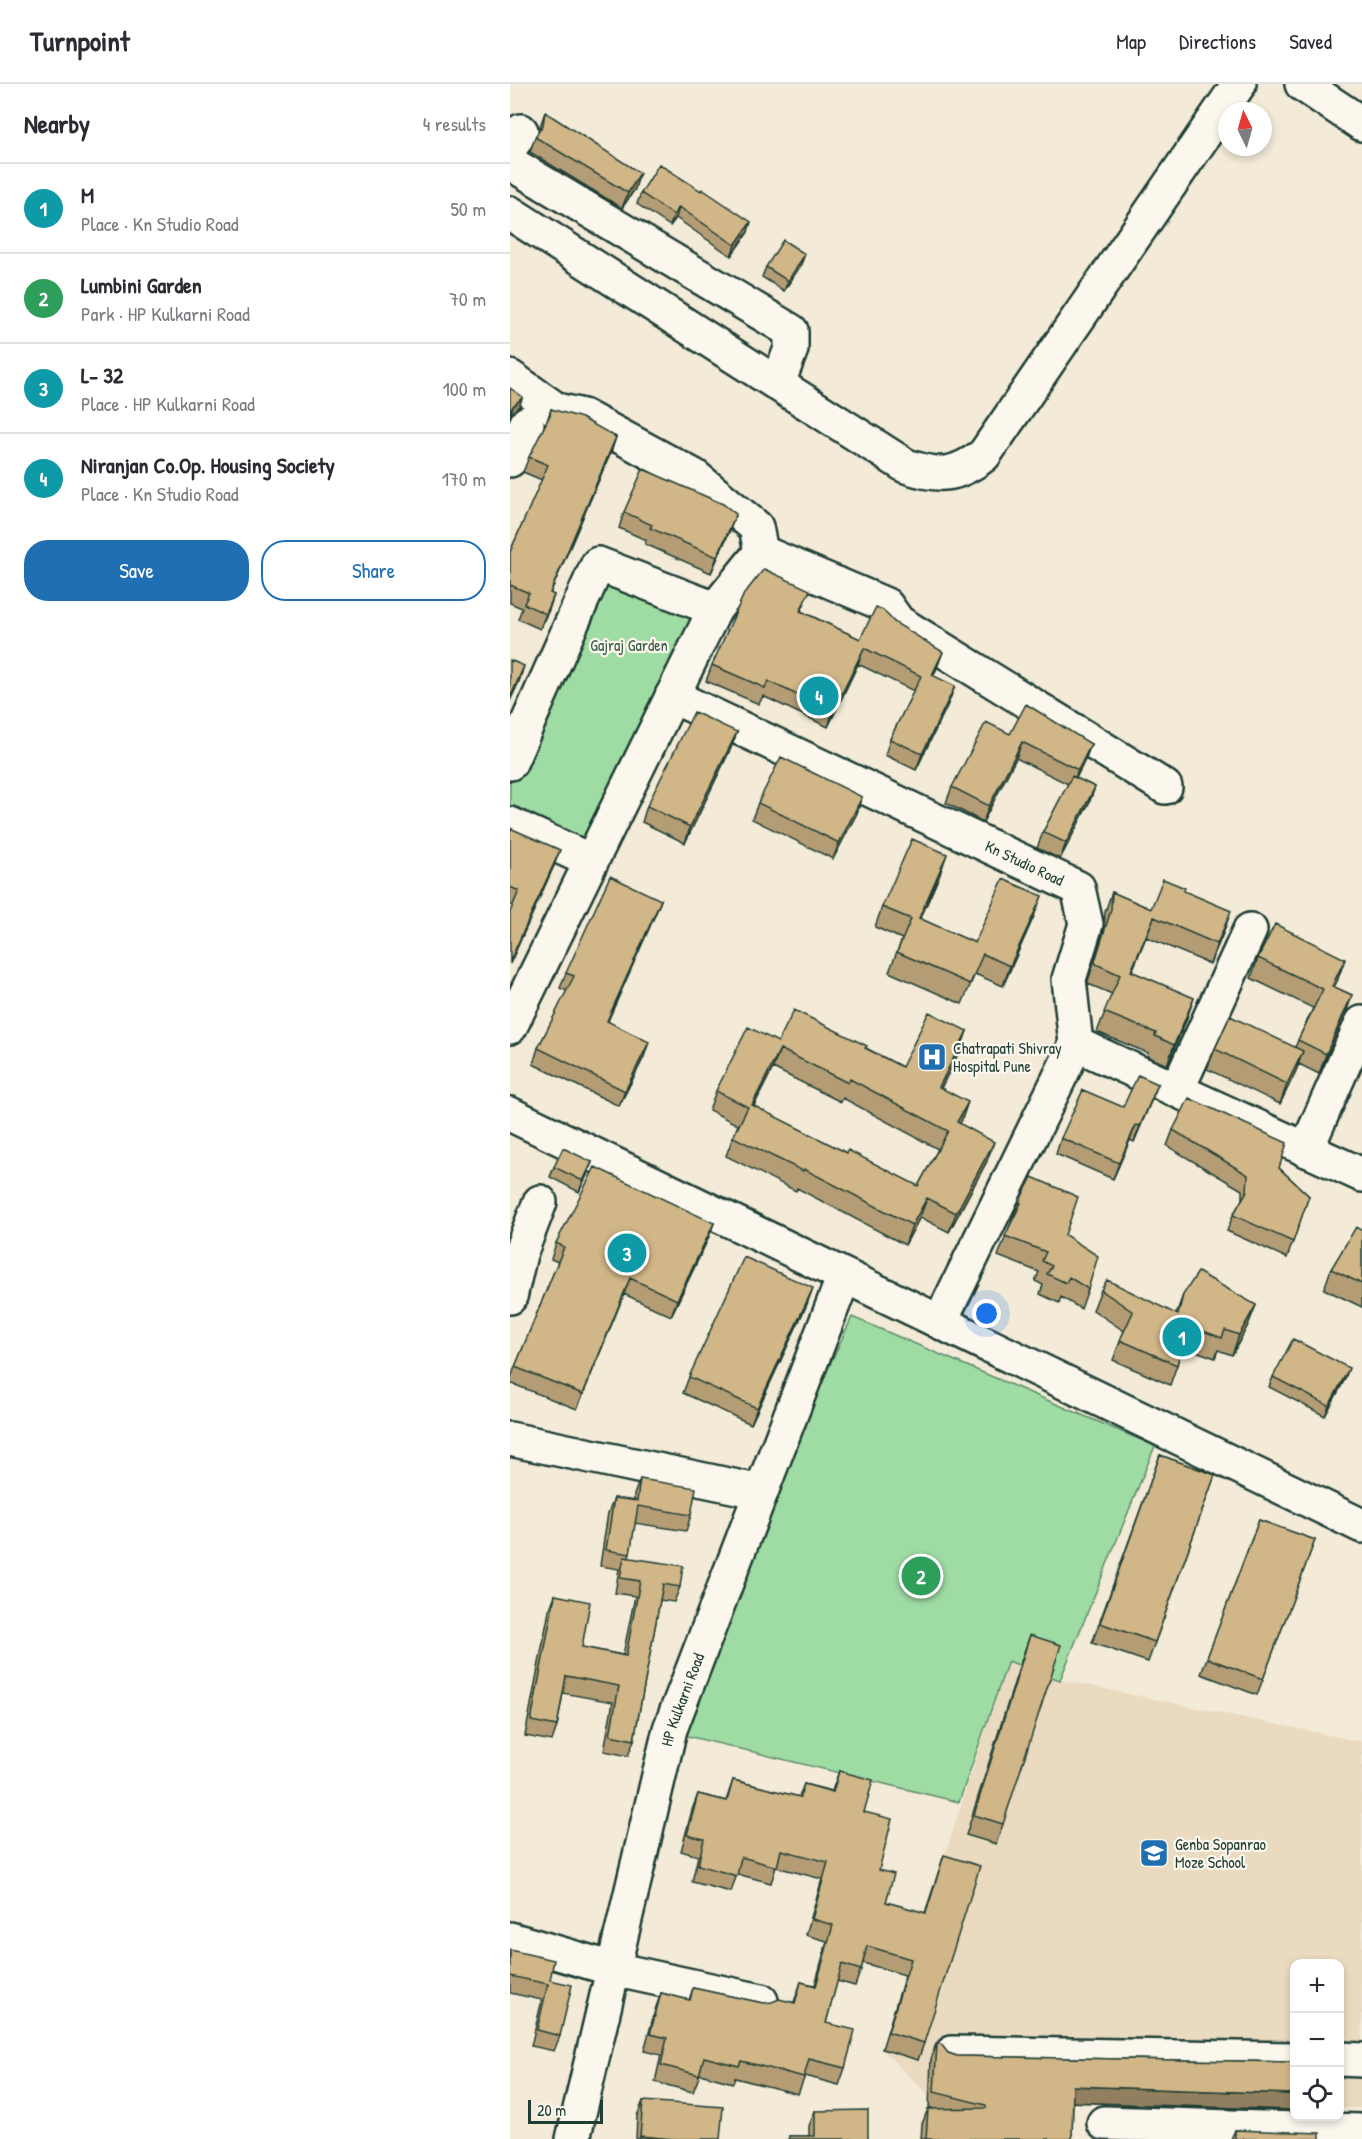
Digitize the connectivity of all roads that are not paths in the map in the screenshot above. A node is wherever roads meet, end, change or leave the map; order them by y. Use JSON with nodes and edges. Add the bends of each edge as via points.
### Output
{"nodes":[{"id":1,"x":1239,"y":84,"type":"edge"},
{"id":2,"x":1302,"y":84,"type":"edge"},
{"id":3,"x":1362,"y":124,"type":"edge"},
{"id":4,"x":510,"y":163,"type":"edge"},
{"id":5,"x":510,"y":213,"type":"edge"},
{"id":6,"x":510,"y":377,"type":"edge"},
{"id":7,"x":778,"y":383,"type":"junction"},
{"id":8,"x":526,"y":423,"type":"dead end"},
{"id":9,"x":510,"y":460,"type":"edge"},
{"id":10,"x":761,"y":552,"type":"junction"},
{"id":11,"x":715,"y":609,"type":"junction"},
{"id":12,"x":672,"y":696,"type":"junction"},
{"id":13,"x":510,"y":763,"type":"edge"},
{"id":14,"x":1165,"y":787,"type":"dead end"},
{"id":15,"x":510,"y":824,"type":"edge"},
{"id":16,"x":591,"y":861,"type":"junction"},
{"id":17,"x":1250,"y":930,"type":"dead end"},
{"id":18,"x":1362,"y":1023,"type":"edge"},
{"id":19,"x":510,"y":1027,"type":"edge"},
{"id":20,"x":1077,"y":1044,"type":"junction"},
{"id":21,"x":1178,"y":1090,"type":"junction"},
{"id":22,"x":510,"y":1114,"type":"edge"},
{"id":23,"x":1306,"y":1149,"type":"junction"},
{"id":24,"x":1362,"y":1176,"type":"edge"},
{"id":25,"x":540,"y":1202,"type":"dead end"},
{"id":26,"x":844,"y":1276,"type":"junction"},
{"id":27,"x":510,"y":1297,"type":"edge"},
{"id":28,"x":940,"y":1322,"type":"junction"},
{"id":29,"x":510,"y":1438,"type":"edge"},
{"id":30,"x":761,"y":1492,"type":"junction"},
{"id":31,"x":1362,"y":1526,"type":"edge"},
{"id":32,"x":510,"y":1939,"type":"edge"},
{"id":33,"x":613,"y":1969,"type":"junction"},
{"id":34,"x":761,"y":2001,"type":"edge"},
{"id":35,"x":952,"y":2053,"type":"edge"},
{"id":36,"x":1290,"y":2059,"type":"edge"},
{"id":37,"x":1344,"y":2060,"type":"edge"},
{"id":38,"x":1362,"y":2060,"type":"edge"},
{"id":39,"x":1104,"y":2123,"type":"dead end"},
{"id":40,"x":1362,"y":2131,"type":"edge"},
{"id":41,"x":573,"y":2139,"type":"edge"}],
"edges":[{"from":1,"to":7,"type":"street","via":[[984,456],[968,467],[950,474],[928,474],[906,466]]},
{"from":2,"to":3,"type":"street"},
{"from":4,"to":7,"type":"street","via":[[791,331],[791,349]]},
{"from":5,"to":7,"type":"street"},
{"from":6,"to":10,"type":"street","via":[[557,410],[583,416],[694,476],[756,527]]},
{"from":8,"to":9,"type":"street"},
{"from":10,"to":11,"type":"street"},
{"from":10,"to":14,"type":"street","via":[[886,605],[898,622]]},
{"from":11,"to":12,"type":"street"},
{"from":11,"to":13,"type":"street","via":[[598,564]]},
{"from":12,"to":16,"type":"street"},
{"from":12,"to":20,"type":"street","name":"Kn Studio Road","via":[[1078,888],[1086,924],[1069,979]]},
{"from":15,"to":16,"type":"street"},
{"from":16,"to":19,"type":"street"},
{"from":17,"to":21,"type":"street"},
{"from":18,"to":23,"type":"street"},
{"from":20,"to":21,"type":"street"},
{"from":20,"to":28,"type":"street"},
{"from":21,"to":23,"type":"street"},
{"from":22,"to":26,"type":"street"},
{"from":23,"to":24,"type":"street"},
{"from":25,"to":27,"type":"street","via":[[520,1254]]},
{"from":26,"to":28,"type":"street"},
{"from":26,"to":30,"type":"street","name":"HP Kulkarni Road"},
{"from":28,"to":31,"type":"street"},
{"from":29,"to":30,"type":"street"},
{"from":30,"to":33,"type":"street","name":"HP Kulkarni Road","via":[[670,1730]]},
{"from":32,"to":33,"type":"street"},
{"from":33,"to":34,"type":"street"},
{"from":33,"to":41,"type":"street","name":"HP Kulkarni Road"},
{"from":35,"to":36,"type":"street"},
{"from":37,"to":38,"type":"street"},
{"from":39,"to":40,"type":"street"}]}
